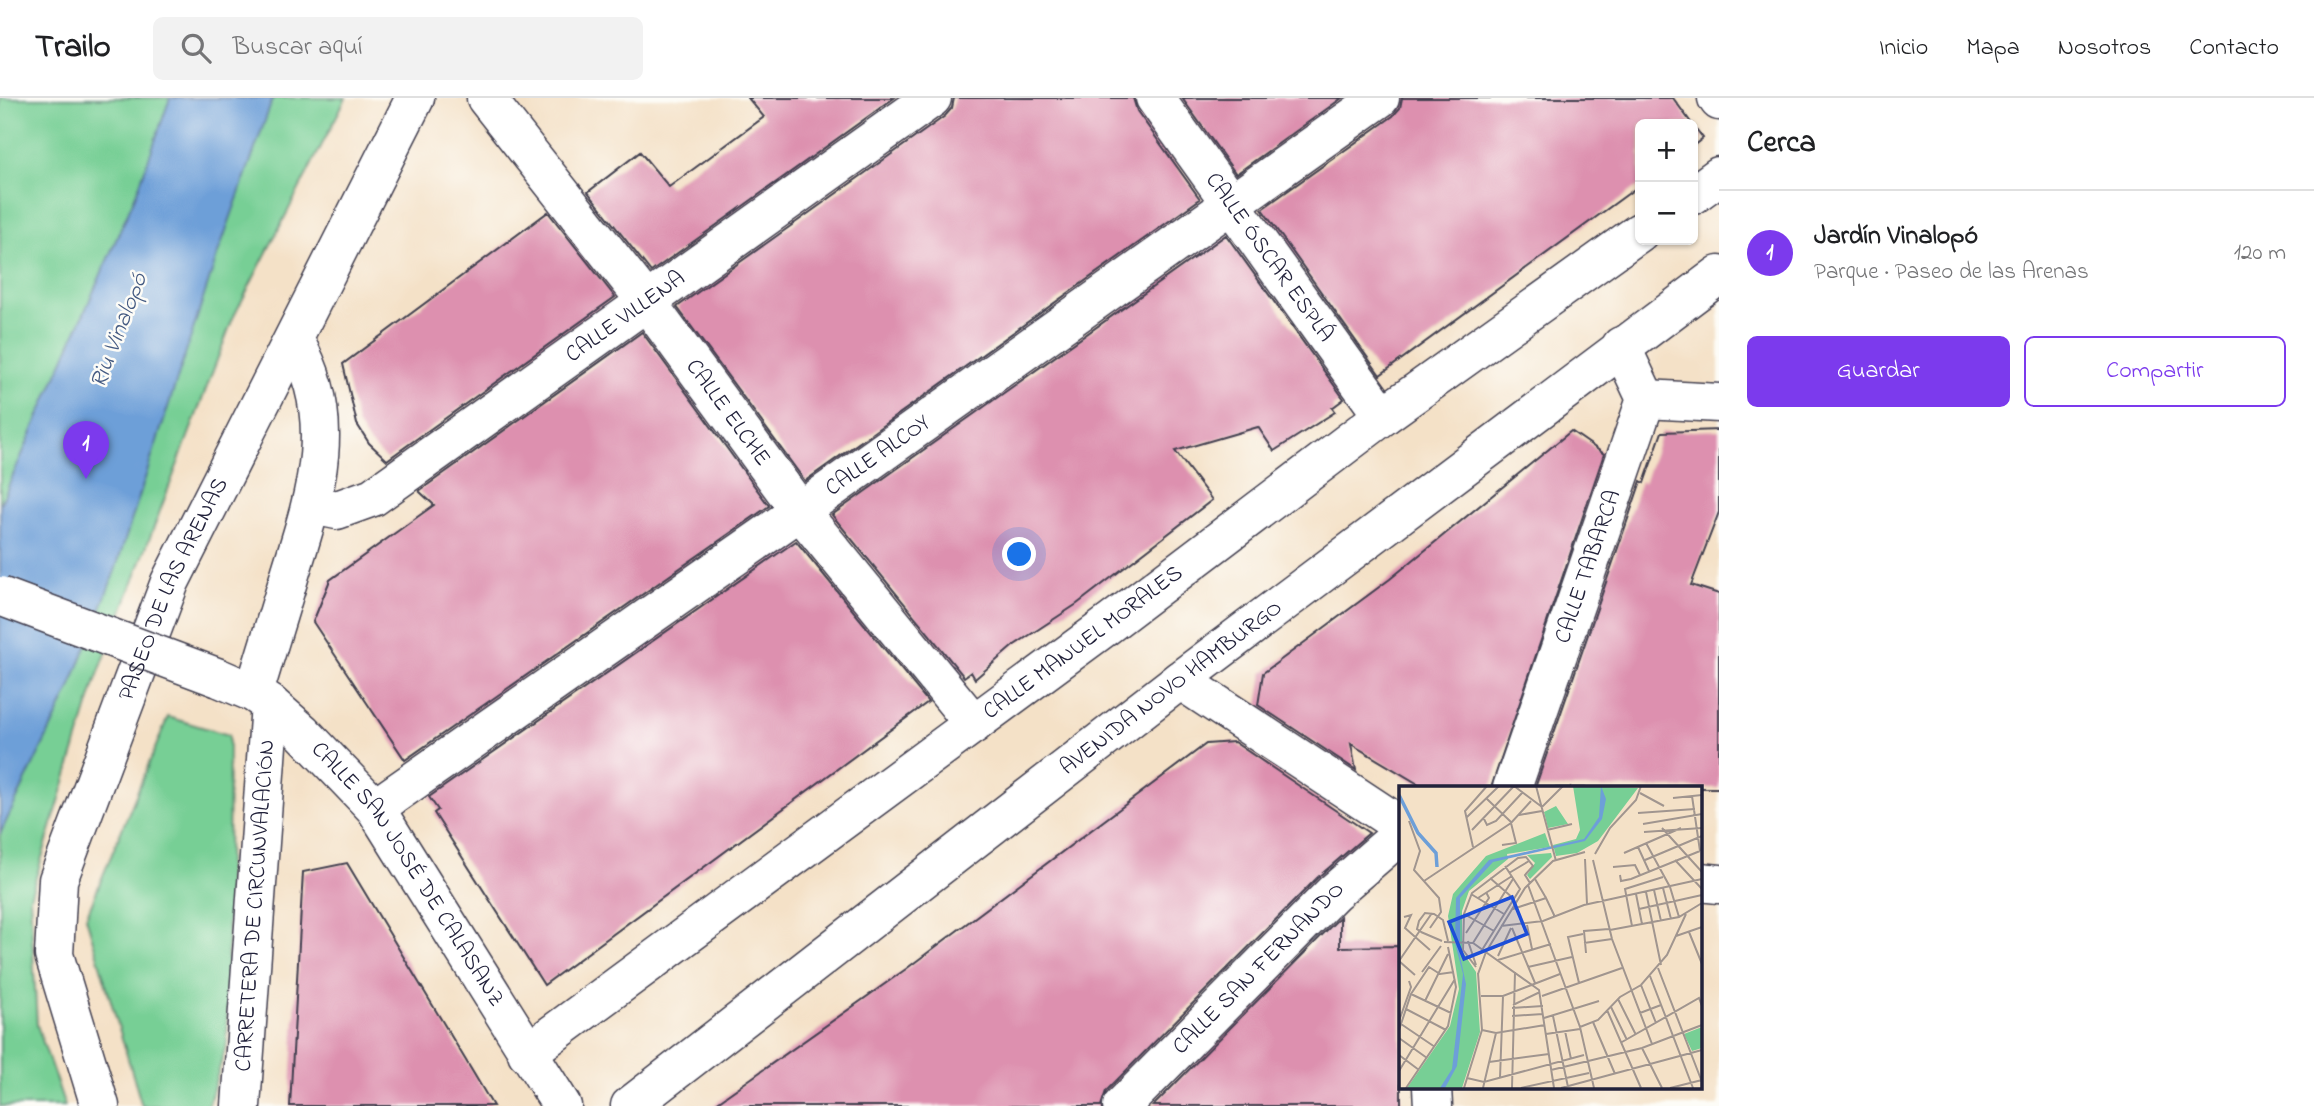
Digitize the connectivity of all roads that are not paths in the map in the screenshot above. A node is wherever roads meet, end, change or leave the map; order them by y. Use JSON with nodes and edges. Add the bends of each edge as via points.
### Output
{"nodes":[{"id":1,"x":415,"y":98,"type":"edge"},
{"id":2,"x":486,"y":98,"type":"edge"},
{"id":3,"x":932,"y":98,"type":"edge"},
{"id":4,"x":1155,"y":98,"type":"edge"},
{"id":5,"x":1380,"y":98,"type":"edge"},
{"id":6,"x":1719,"y":176,"type":"edge"},
{"id":7,"x":1698,"y":191,"type":"edge"},
{"id":8,"x":1232,"y":206,"type":"junction"},
{"id":9,"x":1635,"y":236,"type":"edge"},
{"id":10,"x":1719,"y":275,"type":"edge"},
{"id":11,"x":646,"y":302,"type":"junction"},
{"id":12,"x":294,"y":340,"type":"junction"},
{"id":13,"x":1621,"y":346,"type":"junction"},
{"id":14,"x":1646,"y":399,"type":"junction"},
{"id":15,"x":1719,"y":403,"type":"edge"},
{"id":16,"x":1383,"y":415,"type":"junction"},
{"id":17,"x":312,"y":505,"type":"junction"},
{"id":18,"x":800,"y":511,"type":"junction"},
{"id":19,"x":0,"y":596,"type":"edge"},
{"id":20,"x":1180,"y":680,"type":"junction"},
{"id":21,"x":262,"y":699,"type":"junction"},
{"id":22,"x":974,"y":724,"type":"junction"},
{"id":23,"x":1513,"y":786,"type":"edge"},
{"id":24,"x":375,"y":808,"type":"junction"},
{"id":25,"x":1399,"y":824,"type":"edge"},
{"id":26,"x":1399,"y":837,"type":"edge"},
{"id":27,"x":527,"y":1054,"type":"junction"},
{"id":28,"x":1433,"y":1088,"type":"edge"},
{"id":29,"x":100,"y":1106,"type":"edge"},
{"id":30,"x":242,"y":1106,"type":"edge"},
{"id":31,"x":562,"y":1106,"type":"edge"},
{"id":32,"x":630,"y":1106,"type":"edge"},
{"id":33,"x":1122,"y":1106,"type":"edge"},
{"id":34,"x":1433,"y":1106,"type":"edge"}],
"edges":[{"from":1,"to":12,"type":"street","name":"PASEO DE LAS ARENAS"},
{"from":2,"to":11,"type":"street","name":"CALLE ELCHE"},
{"from":3,"to":11,"type":"street","name":"CALLE VILLENA"},
{"from":4,"to":8,"type":"street","name":"CALLE ÓSCAR ESPLÁ"},
{"from":5,"to":8,"type":"street","name":"CALLE ALCOY"},
{"from":6,"to":7,"type":"street"},
{"from":8,"to":16,"type":"street","name":"CALLE ÓSCAR ESPLÁ"},
{"from":8,"to":18,"type":"street","name":"CALLE ALCOY"},
{"from":9,"to":16,"type":"street","name":"CALLE MANUEL MORALES"},
{"from":10,"to":13,"type":"street","name":"AVENIDA NOVO HAMBURGO"},
{"from":11,"to":17,"type":"street","name":"CALLE VILLENA","via":[[373,497],[337,510]]},
{"from":11,"to":18,"type":"street","name":"CALLE ELCHE"},
{"from":12,"to":17,"type":"street","name":"CARRETERA DE CIRCUNVALACIÓN","via":[[315,384],[320,425],[319,471]]},
{"from":12,"to":29,"type":"street","name":"PASEO DE LAS ARENAS","via":[[170,582],[58,880],[54,955]]},
{"from":13,"to":14,"type":"street"},
{"from":13,"to":20,"type":"street","name":"AVENIDA NOVO HAMBURGO"},
{"from":14,"to":15,"type":"street"},
{"from":14,"to":23,"type":"street","name":"CALLE TABARCA"},
{"from":16,"to":22,"type":"street","name":"CALLE MANUEL MORALES"},
{"from":17,"to":21,"type":"street","name":"CARRETERA DE CIRCUNVALACIÓN"},
{"from":18,"to":22,"type":"street","name":"CALLE ELCHE"},
{"from":18,"to":24,"type":"street","name":"CALLE ALCOY"},
{"from":19,"to":21,"type":"street","name":"CALLE SAN JOSÉ DE CALASANZ","bridge":true,"via":[[219,678]]},
{"from":20,"to":25,"type":"street"},
{"from":20,"to":32,"type":"street","name":"AVENIDA NOVO HAMBURGO"},
{"from":21,"to":24,"type":"street","name":"CALLE SAN JOSÉ DE CALASANZ","via":[[302,732]]},
{"from":21,"to":30,"type":"street","name":"CARRETERA DE CIRCUNVALACIÓN"},
{"from":22,"to":27,"type":"street","name":"CALLE MANUEL MORALES"},
{"from":24,"to":27,"type":"street","name":"CALLE SAN JOSÉ DE CALASANZ"},
{"from":26,"to":33,"type":"street","name":"CALLE SAN FERNANDO","via":[[1333,893]]},
{"from":27,"to":31,"type":"street","name":"CALLE SAN JOSÉ DE CALASANZ"},
{"from":28,"to":34,"type":"street"}]}
